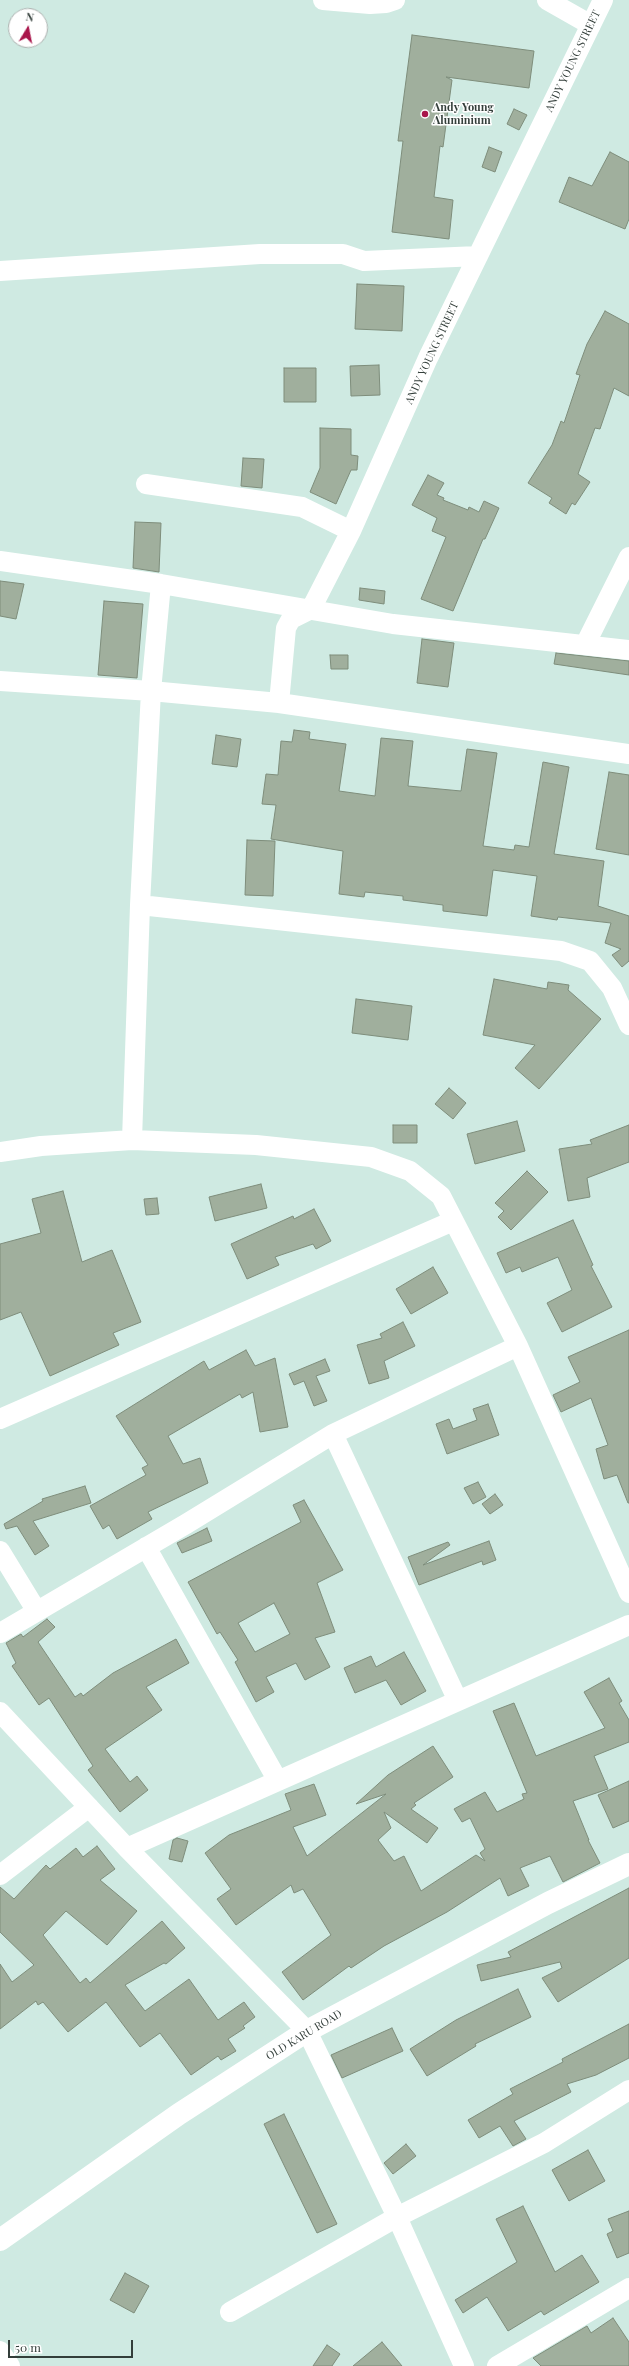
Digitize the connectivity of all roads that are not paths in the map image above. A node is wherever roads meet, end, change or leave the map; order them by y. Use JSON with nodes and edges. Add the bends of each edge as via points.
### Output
{"nodes":[{"id":1,"x":322,"y":0,"type":"edge"},
{"id":2,"x":395,"y":0,"type":"edge"},
{"id":3,"x":547,"y":0,"type":"edge"},
{"id":4,"x":603,"y":0,"type":"edge"},
{"id":5,"x":591,"y":25,"type":"junction"},
{"id":6,"x":478,"y":256,"type":"junction"},
{"id":7,"x":0,"y":271,"type":"edge"},
{"id":8,"x":146,"y":484,"type":"dead end"},
{"id":9,"x":351,"y":531,"type":"junction"},
{"id":10,"x":629,"y":557,"type":"edge"},
{"id":11,"x":0,"y":561,"type":"edge"},
{"id":12,"x":161,"y":584,"type":"junction"},
{"id":13,"x":311,"y":609,"type":"junction"},
{"id":14,"x":585,"y":646,"type":"junction"},
{"id":15,"x":629,"y":650,"type":"edge"},
{"id":16,"x":0,"y":681,"type":"edge"},
{"id":17,"x":151,"y":691,"type":"junction"},
{"id":18,"x":279,"y":703,"type":"junction"},
{"id":19,"x":629,"y":754,"type":"edge"},
{"id":20,"x":140,"y":906,"type":"junction"},
{"id":21,"x":629,"y":1025,"type":"edge"},
{"id":22,"x":132,"y":1140,"type":"junction"},
{"id":23,"x":0,"y":1152,"type":"edge"},
{"id":24,"x":454,"y":1222,"type":"junction"},
{"id":25,"x":518,"y":1346,"type":"junction"},
{"id":26,"x":0,"y":1419,"type":"edge"},
{"id":27,"x":333,"y":1434,"type":"junction"},
{"id":28,"x":146,"y":1547,"type":"junction"},
{"id":29,"x":0,"y":1551,"type":"edge"},
{"id":30,"x":629,"y":1593,"type":"edge"},
{"id":31,"x":36,"y":1610,"type":"junction"},
{"id":32,"x":629,"y":1625,"type":"edge"},
{"id":33,"x":0,"y":1632,"type":"edge"},
{"id":34,"x":458,"y":1701,"type":"junction"},
{"id":35,"x":0,"y":1712,"type":"edge"},
{"id":36,"x":278,"y":1781,"type":"junction"},
{"id":37,"x":89,"y":1807,"type":"junction"},
{"id":38,"x":127,"y":1848,"type":"junction"},
{"id":39,"x":629,"y":1864,"type":"edge"},
{"id":40,"x":0,"y":1874,"type":"edge"},
{"id":41,"x":307,"y":2031,"type":"junction"},
{"id":42,"x":629,"y":2090,"type":"edge"},
{"id":43,"x":397,"y":2217,"type":"junction"},
{"id":44,"x":0,"y":2240,"type":"edge"},
{"id":45,"x":629,"y":2288,"type":"edge"},
{"id":46,"x":230,"y":2312,"type":"dead end"},
{"id":47,"x":0,"y":2351,"type":"edge"},
{"id":48,"x":10,"y":2366,"type":"edge"},
{"id":49,"x":464,"y":2366,"type":"edge"},
{"id":50,"x":497,"y":2366,"type":"edge"}],
"edges":[{"from":1,"to":2,"type":"street","via":[[370,4]]},
{"from":3,"to":5,"type":"street"},
{"from":4,"to":5,"type":"street","name":"ANDY YOUNG STREET"},
{"from":5,"to":6,"type":"street","name":"ANDY YOUNG STREET"},
{"from":6,"to":7,"type":"street","via":[[364,261],[343,254],[260,254]]},
{"from":6,"to":9,"type":"street","name":"ANDY YOUNG STREET","via":[[428,358]]},
{"from":8,"to":9,"type":"street","via":[[302,507]]},
{"from":9,"to":13,"type":"street","name":"ANDY YOUNG STREET"},
{"from":10,"to":14,"type":"street"},
{"from":11,"to":12,"type":"street"},
{"from":12,"to":13,"type":"street"},
{"from":12,"to":17,"type":"street"},
{"from":13,"to":14,"type":"street","via":[[393,624]]},
{"from":13,"to":18,"type":"street","via":[[291,619],[286,628]]},
{"from":14,"to":15,"type":"street"},
{"from":16,"to":17,"type":"street"},
{"from":17,"to":18,"type":"street"},
{"from":17,"to":20,"type":"street"},
{"from":18,"to":19,"type":"street"},
{"from":20,"to":21,"type":"street","via":[[561,951],[590,961],[612,988]]},
{"from":20,"to":22,"type":"street"},
{"from":22,"to":23,"type":"street","via":[[40,1146]]},
{"from":22,"to":24,"type":"street","via":[[256,1145],[371,1158],[410,1171],[441,1196]]},
{"from":24,"to":25,"type":"street"},
{"from":24,"to":26,"type":"street"},
{"from":25,"to":27,"type":"street"},
{"from":25,"to":30,"type":"street"},
{"from":27,"to":28,"type":"street"},
{"from":27,"to":34,"type":"street"},
{"from":28,"to":31,"type":"street"},
{"from":28,"to":36,"type":"street"},
{"from":29,"to":31,"type":"street"},
{"from":31,"to":33,"type":"street"},
{"from":32,"to":34,"type":"street"},
{"from":34,"to":36,"type":"street"},
{"from":35,"to":37,"type":"street"},
{"from":36,"to":38,"type":"street"},
{"from":37,"to":38,"type":"street"},
{"from":37,"to":40,"type":"street"},
{"from":38,"to":41,"type":"street"},
{"from":39,"to":41,"type":"main road","name":"OLD KARU ROAD","via":[[548,1903]]},
{"from":41,"to":43,"type":"street"},
{"from":41,"to":44,"type":"main road","name":"OLD KARU ROAD","via":[[179,2114]]},
{"from":42,"to":43,"type":"street","via":[[544,2143]]},
{"from":43,"to":46,"type":"street"},
{"from":43,"to":49,"type":"street"},
{"from":45,"to":50,"type":"street"},
{"from":47,"to":48,"type":"street"}]}
